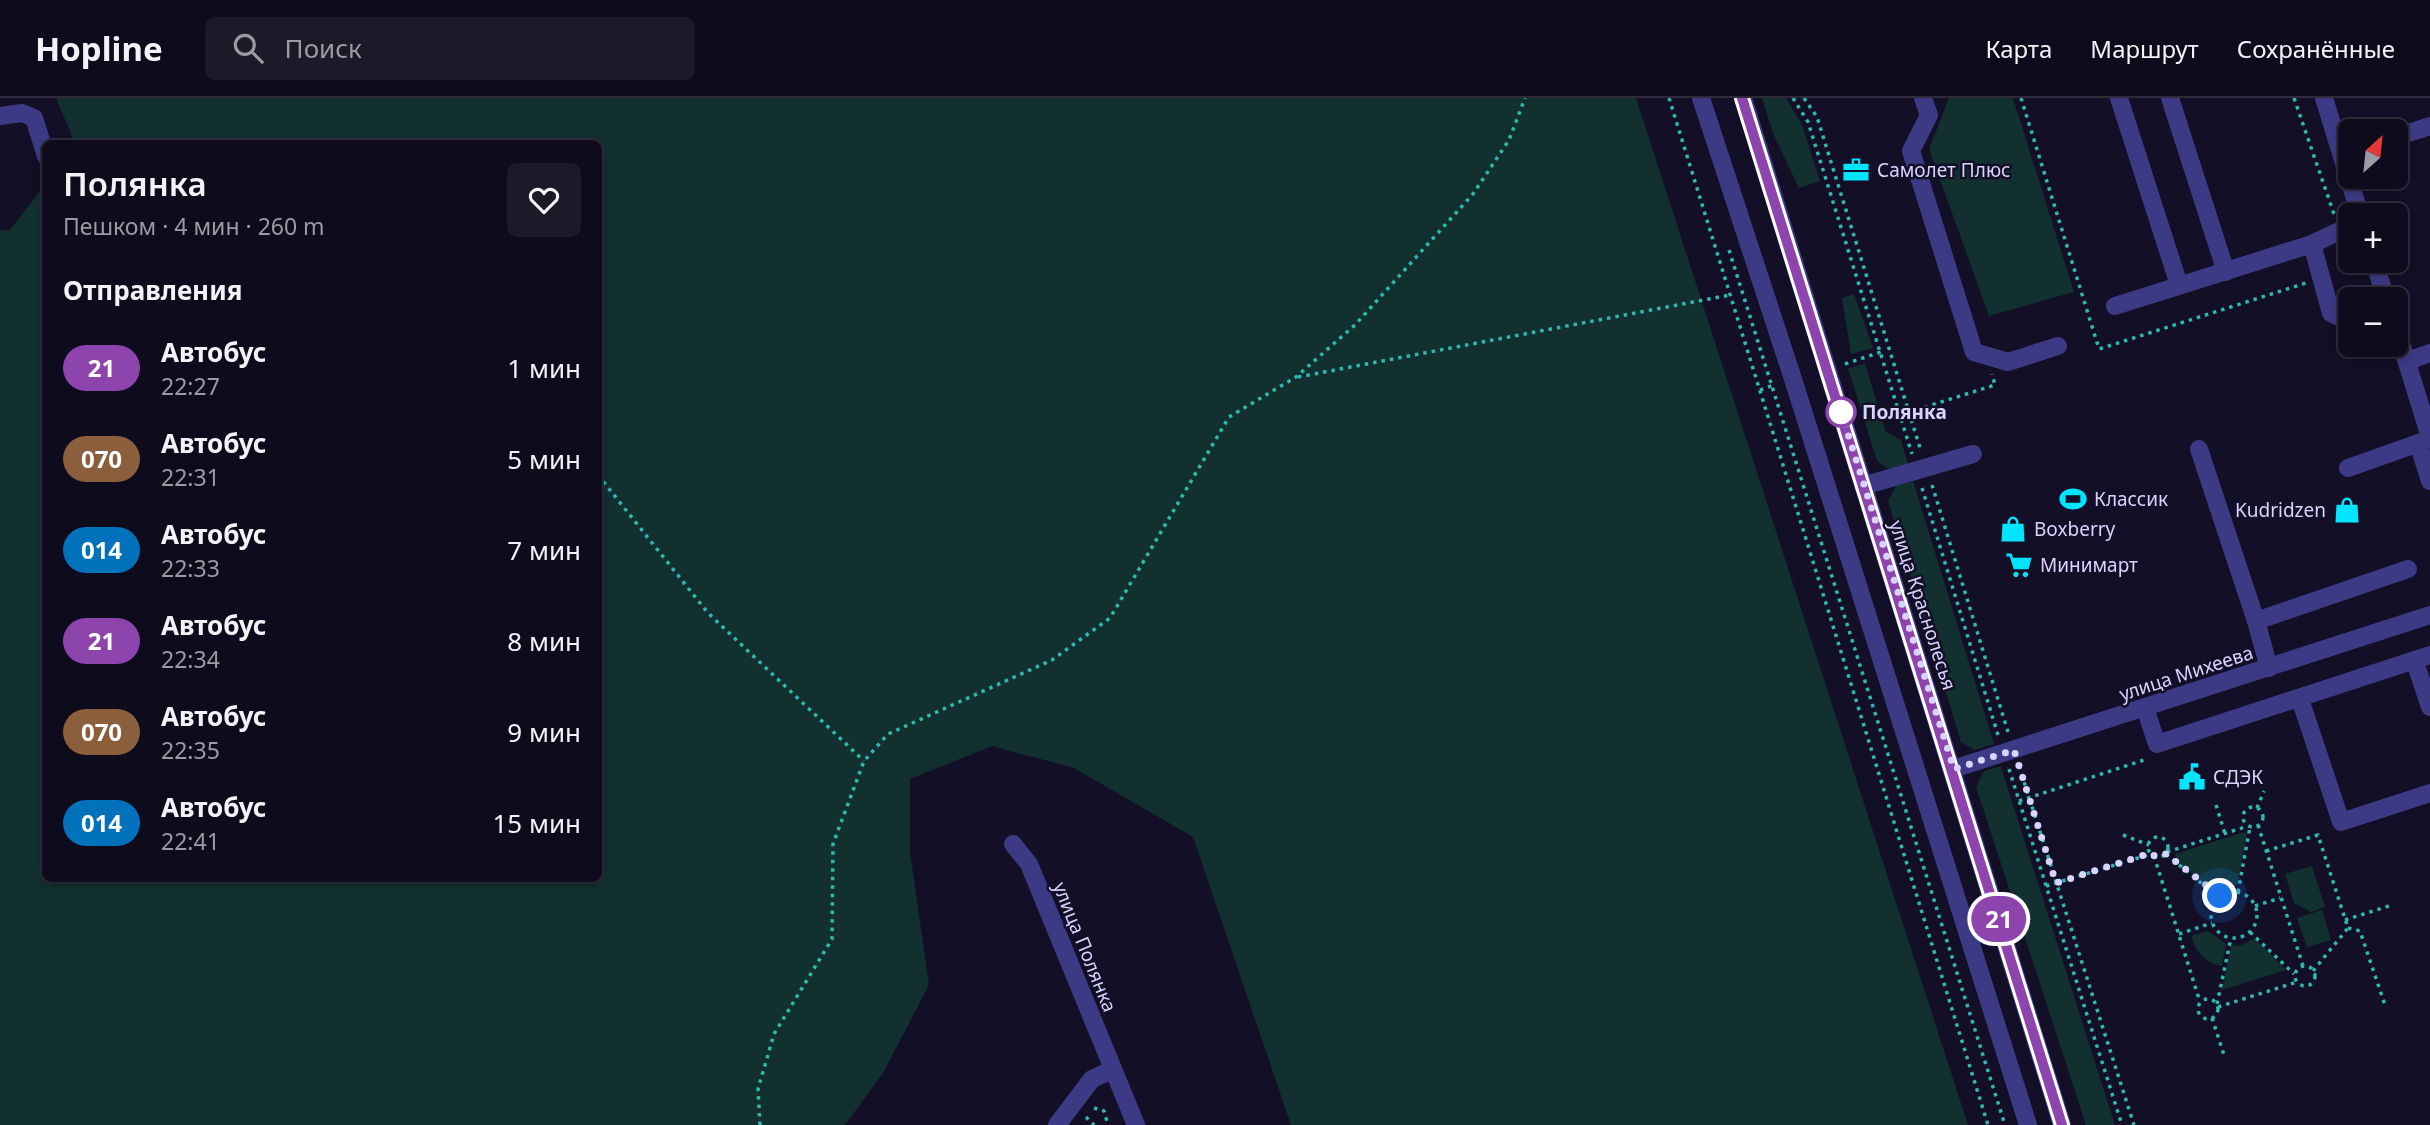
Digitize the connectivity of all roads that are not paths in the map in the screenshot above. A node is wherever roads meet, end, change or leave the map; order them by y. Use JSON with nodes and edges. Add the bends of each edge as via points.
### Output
{"nodes":[{"id":1,"x":1701,"y":98,"type":"edge"},
{"id":2,"x":1742,"y":98,"type":"edge"},
{"id":3,"x":1923,"y":98,"type":"edge"},
{"id":4,"x":2119,"y":98,"type":"edge"},
{"id":5,"x":2170,"y":98,"type":"edge"},
{"id":6,"x":2324,"y":98,"type":"edge"},
{"id":7,"x":0,"y":116,"type":"edge"},
{"id":8,"x":2430,"y":126,"type":"edge"},
{"id":9,"x":2338,"y":132,"type":"edge"},
{"id":10,"x":2408,"y":133,"type":"edge"},
{"id":11,"x":42,"y":143,"type":"edge"},
{"id":12,"x":2338,"y":231,"type":"edge"},
{"id":13,"x":2312,"y":244,"type":"junction"},
{"id":14,"x":2225,"y":271,"type":"junction"},
{"id":15,"x":2179,"y":285,"type":"junction"},
{"id":16,"x":2115,"y":306,"type":"dead end"},
{"id":17,"x":2338,"y":316,"type":"edge"},
{"id":18,"x":2058,"y":346,"type":"dead end"},
{"id":19,"x":2430,"y":352,"type":"edge"},
{"id":20,"x":2407,"y":357,"type":"edge"},
{"id":21,"x":2409,"y":361,"type":"junction"},
{"id":22,"x":2426,"y":440,"type":"edge"},
{"id":23,"x":2199,"y":449,"type":"dead end"},
{"id":24,"x":1973,"y":454,"type":"dead end"},
{"id":25,"x":2348,"y":468,"type":"dead end"},
{"id":26,"x":2430,"y":481,"type":"edge"},
{"id":27,"x":1863,"y":486,"type":"junction"},
{"id":28,"x":2408,"y":569,"type":"dead end"},
{"id":29,"x":2430,"y":615,"type":"edge"},
{"id":30,"x":2256,"y":621,"type":"junction"},
{"id":31,"x":2430,"y":655,"type":"edge"},
{"id":32,"x":2269,"y":668,"type":"junction"},
{"id":33,"x":2418,"y":671,"type":"dead end"},
{"id":34,"x":2430,"y":707,"type":"edge"},
{"id":35,"x":2146,"y":708,"type":"junction"},
{"id":36,"x":2303,"y":708,"type":"dead end"},
{"id":37,"x":1954,"y":769,"type":"junction"},
{"id":38,"x":2430,"y":793,"type":"edge"},
{"id":39,"x":1013,"y":844,"type":"dead end"},
{"id":40,"x":1112,"y":1070,"type":"junction"},
{"id":41,"x":1057,"y":1125,"type":"edge"},
{"id":42,"x":1136,"y":1125,"type":"edge"},
{"id":43,"x":2028,"y":1125,"type":"edge"},
{"id":44,"x":2062,"y":1125,"type":"edge"}],
"edges":[{"from":1,"to":43,"type":"street"},
{"from":2,"to":27,"type":"street","name":"улица Краснолесья"},
{"from":3,"to":18,"type":"street","via":[[1929,116],[1911,151],[1974,352],[2008,362]]},
{"from":4,"to":15,"type":"street"},
{"from":5,"to":14,"type":"street"},
{"from":6,"to":9,"type":"street"},
{"from":7,"to":11,"type":"street","via":[[22,113],[34,118]]},
{"from":8,"to":10,"type":"street"},
{"from":12,"to":13,"type":"street"},
{"from":13,"to":14,"type":"street"},
{"from":13,"to":17,"type":"street","via":[[2331,313]]},
{"from":14,"to":15,"type":"street"},
{"from":15,"to":16,"type":"street"},
{"from":19,"to":21,"type":"street"},
{"from":20,"to":21,"type":"street"},
{"from":21,"to":22,"type":"street"},
{"from":22,"to":25,"type":"street"},
{"from":22,"to":26,"type":"street"},
{"from":23,"to":30,"type":"street"},
{"from":24,"to":27,"type":"street"},
{"from":27,"to":37,"type":"street","name":"улица Краснолесья"},
{"from":28,"to":30,"type":"street"},
{"from":29,"to":32,"type":"street","name":"улица Михеева"},
{"from":30,"to":32,"type":"street"},
{"from":31,"to":35,"type":"street","via":[[2157,744]]},
{"from":32,"to":35,"type":"street","name":"улица Михеева"},
{"from":33,"to":34,"type":"street"},
{"from":35,"to":37,"type":"street","name":"улица Михеева"},
{"from":36,"to":38,"type":"street","via":[[2341,822]]},
{"from":37,"to":44,"type":"street","name":"улица Краснолесья"},
{"from":39,"to":40,"type":"street","name":"улица Полянка","via":[[1029,864]]},
{"from":40,"to":41,"type":"street","via":[[1092,1079]]},
{"from":40,"to":42,"type":"street","name":"улица Полянка"}]}
